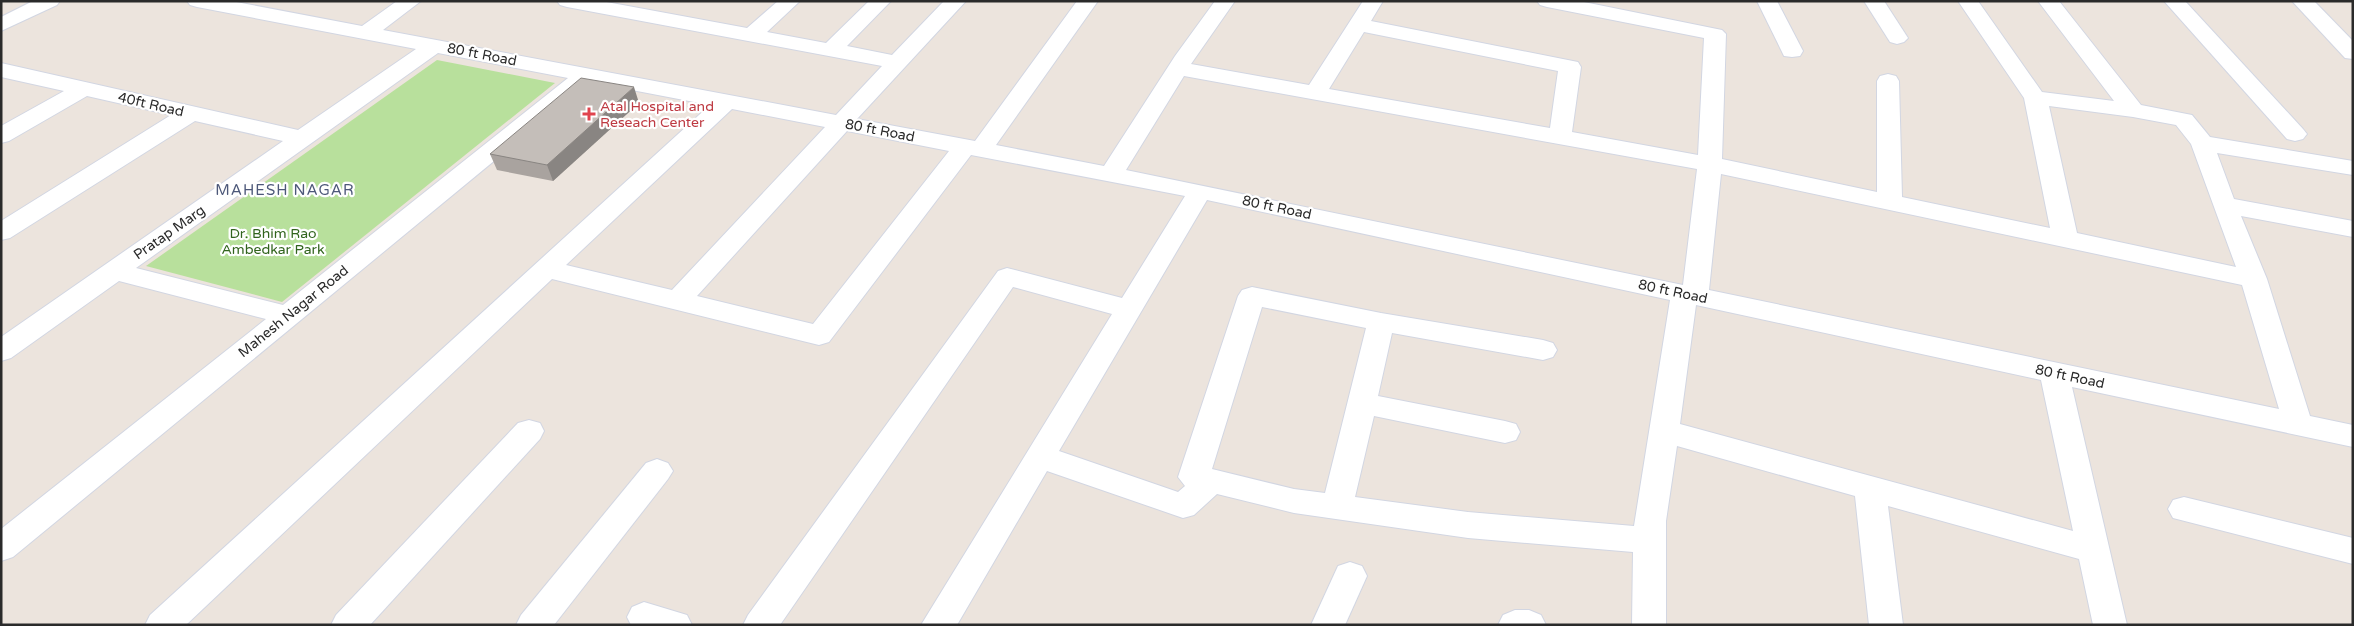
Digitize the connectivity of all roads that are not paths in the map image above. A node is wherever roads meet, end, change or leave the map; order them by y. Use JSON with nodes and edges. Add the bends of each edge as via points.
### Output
{"nodes":[{"id":1,"x":50,"y":1,"type":"edge"},
{"id":2,"x":197,"y":1,"type":"edge"},
{"id":3,"x":411,"y":1,"type":"edge"},
{"id":4,"x":567,"y":1,"type":"edge"},
{"id":5,"x":790,"y":1,"type":"edge"},
{"id":6,"x":881,"y":1,"type":"edge"},
{"id":7,"x":956,"y":1,"type":"edge"},
{"id":8,"x":1088,"y":1,"type":"edge"},
{"id":9,"x":1225,"y":1,"type":"edge"},
{"id":10,"x":1373,"y":1,"type":"edge"},
{"id":11,"x":1547,"y":1,"type":"edge"},
{"id":12,"x":1767,"y":1,"type":"edge"},
{"id":13,"x":1874,"y":1,"type":"edge"},
{"id":14,"x":1968,"y":1,"type":"edge"},
{"id":15,"x":2048,"y":1,"type":"edge"},
{"id":16,"x":2174,"y":1,"type":"edge"},
{"id":17,"x":2302,"y":1,"type":"edge"},
{"id":18,"x":602,"y":4,"type":"edge"},
{"id":19,"x":264,"y":6,"type":"edge"},
{"id":20,"x":1640,"y":10,"type":"edge"},
{"id":21,"x":1,"y":25,"type":"edge"},
{"id":22,"x":1358,"y":25,"type":"junction"},
{"id":23,"x":367,"y":32,"type":"junction"},
{"id":24,"x":751,"y":35,"type":"junction"},
{"id":25,"x":1897,"y":38,"type":"dead end"},
{"id":26,"x":435,"y":45,"type":"junction"},
{"id":27,"x":831,"y":50,"type":"junction"},
{"id":28,"x":1792,"y":51,"type":"dead end"},
{"id":29,"x":2353,"y":53,"type":"edge"},
{"id":30,"x":897,"y":62,"type":"junction"},
{"id":31,"x":1180,"y":69,"type":"junction"},
{"id":32,"x":1,"y":70,"type":"edge"},
{"id":33,"x":586,"y":74,"type":"junction"},
{"id":34,"x":1888,"y":81,"type":"dead end"},
{"id":35,"x":83,"y":89,"type":"junction"},
{"id":36,"x":1315,"y":94,"type":"junction"},
{"id":37,"x":2035,"y":98,"type":"junction"},
{"id":38,"x":727,"y":101,"type":"junction"},
{"id":39,"x":2132,"y":110,"type":"junction"},
{"id":40,"x":191,"y":113,"type":"junction"},
{"id":41,"x":842,"y":122,"type":"junction"},
{"id":42,"x":2295,"y":134,"type":"dead end"},
{"id":43,"x":1,"y":136,"type":"edge"},
{"id":44,"x":301,"y":138,"type":"junction"},
{"id":45,"x":1560,"y":138,"type":"junction"},
{"id":46,"x":2202,"y":142,"type":"junction"},
{"id":47,"x":973,"y":148,"type":"junction"},
{"id":48,"x":1710,"y":164,"type":"junction"},
{"id":49,"x":2353,"y":168,"type":"edge"},
{"id":50,"x":1111,"y":174,"type":"junction"},
{"id":51,"x":1200,"y":191,"type":"junction"},
{"id":52,"x":1890,"y":202,"type":"junction"},
{"id":53,"x":2224,"y":205,"type":"junction"},
{"id":54,"x":2353,"y":229,"type":"edge"},
{"id":55,"x":1,"y":232,"type":"edge"},
{"id":56,"x":2065,"y":239,"type":"junction"},
{"id":57,"x":547,"y":269,"type":"junction"},
{"id":58,"x":113,"y":271,"type":"junction"},
{"id":59,"x":2254,"y":279,"type":"junction"},
{"id":60,"x":1689,"y":295,"type":"junction"},
{"id":61,"x":678,"y":301,"type":"junction"},
{"id":62,"x":1129,"y":309,"type":"junction"},
{"id":63,"x":288,"y":315,"type":"junction"},
{"id":64,"x":1381,"y":322,"type":"junction"},
{"id":65,"x":1543,"y":350,"type":"dead end"},
{"id":66,"x":1,"y":351,"type":"edge"},
{"id":67,"x":2054,"y":372,"type":"junction"},
{"id":68,"x":1362,"y":403,"type":"junction"},
{"id":69,"x":2298,"y":424,"type":"junction"},
{"id":70,"x":529,"y":431,"type":"dead end"},
{"id":71,"x":1663,"y":431,"type":"junction"},
{"id":72,"x":1505,"y":432,"type":"dead end"},
{"id":73,"x":2353,"y":436,"type":"edge"},
{"id":74,"x":1039,"y":456,"type":"junction"},
{"id":75,"x":657,"y":471,"type":"dead end"},
{"id":76,"x":1211,"y":481,"type":"junction"},
{"id":77,"x":1870,"y":488,"type":"junction"},
{"id":78,"x":1337,"y":507,"type":"junction"},
{"id":79,"x":2184,"y":509,"type":"dead end"},
{"id":80,"x":1650,"y":540,"type":"junction"},
{"id":81,"x":1,"y":548,"type":"edge"},
{"id":82,"x":2093,"y":550,"type":"junction"},
{"id":83,"x":2353,"y":551,"type":"edge"},
{"id":84,"x":1350,"y":576,"type":"dead end"},
{"id":85,"x":162,"y":625,"type":"edge"},
{"id":86,"x":348,"y":625,"type":"edge"},
{"id":87,"x":533,"y":625,"type":"edge"},
{"id":88,"x":760,"y":625,"type":"edge"},
{"id":89,"x":938,"y":625,"type":"edge"},
{"id":90,"x":1328,"y":625,"type":"edge"},
{"id":91,"x":1515,"y":625,"type":"edge"},
{"id":92,"x":1529,"y":625,"type":"edge"},
{"id":93,"x":1649,"y":625,"type":"edge"},
{"id":94,"x":1886,"y":625,"type":"edge"},
{"id":95,"x":2110,"y":625,"type":"edge"}],
"edges":[{"from":1,"to":21,"type":"street"},
{"from":2,"to":19,"type":"street","name":"80 ft Road"},
{"from":3,"to":23,"type":"street"},
{"from":4,"to":18,"type":"street"},
{"from":5,"to":24,"type":"street"},
{"from":6,"to":27,"type":"street"},
{"from":7,"to":30,"type":"street"},
{"from":8,"to":47,"type":"street"},
{"from":9,"to":31,"type":"street"},
{"from":10,"to":22,"type":"street"},
{"from":11,"to":20,"type":"street"},
{"from":12,"to":28,"type":"street"},
{"from":13,"to":25,"type":"street"},
{"from":14,"to":37,"type":"street"},
{"from":15,"to":39,"type":"street"},
{"from":16,"to":42,"type":"street"},
{"from":17,"to":29,"type":"street"},
{"from":18,"to":24,"type":"street"},
{"from":19,"to":23,"type":"street","name":"80 ft Road"},
{"from":20,"to":48,"type":"street","via":[[1715,34]]},
{"from":22,"to":36,"type":"street"},
{"from":22,"to":45,"type":"street","via":[[1570,67]]},
{"from":23,"to":26,"type":"street","name":"80 ft Road"},
{"from":24,"to":27,"type":"street"},
{"from":26,"to":33,"type":"street","name":"80 ft Road"},
{"from":26,"to":44,"type":"street","name":"Pratap Marg"},
{"from":27,"to":30,"type":"street"},
{"from":30,"to":41,"type":"street"},
{"from":31,"to":36,"type":"street"},
{"from":31,"to":50,"type":"street"},
{"from":32,"to":35,"type":"street","name":"40ft Road"},
{"from":33,"to":38,"type":"street","name":"80 ft Road"},
{"from":33,"to":63,"type":"street","name":"Mahesh Nagar Road"},
{"from":34,"to":52,"type":"street"},
{"from":35,"to":40,"type":"street","name":"40ft Road"},
{"from":35,"to":43,"type":"street"},
{"from":36,"to":45,"type":"street"},
{"from":37,"to":39,"type":"street"},
{"from":37,"to":56,"type":"street","via":[[2044,128]]},
{"from":38,"to":41,"type":"street","name":"80 ft Road"},
{"from":38,"to":57,"type":"street"},
{"from":39,"to":46,"type":"street","via":[[2184,120]]},
{"from":40,"to":44,"type":"street","name":"40ft Road"},
{"from":40,"to":55,"type":"street"},
{"from":41,"to":47,"type":"street","name":"80 ft Road"},
{"from":41,"to":61,"type":"street"},
{"from":44,"to":58,"type":"street","name":"Pratap Marg"},
{"from":45,"to":48,"type":"street"},
{"from":46,"to":49,"type":"street"},
{"from":46,"to":53,"type":"street"},
{"from":47,"to":50,"type":"street","name":"80 ft Road"},
{"from":47,"to":61,"type":"street","via":[[819,335]]},
{"from":48,"to":52,"type":"street"},
{"from":48,"to":60,"type":"street"},
{"from":50,"to":51,"type":"street","name":"80 ft Road"},
{"from":51,"to":60,"type":"street","name":"80 ft Road"},
{"from":51,"to":62,"type":"street"},
{"from":52,"to":56,"type":"street"},
{"from":53,"to":54,"type":"street"},
{"from":53,"to":59,"type":"street"},
{"from":56,"to":59,"type":"street"},
{"from":57,"to":61,"type":"street"},
{"from":57,"to":85,"type":"street"},
{"from":58,"to":63,"type":"street"},
{"from":58,"to":66,"type":"street","name":"Pratap Marg"},
{"from":59,"to":69,"type":"street"},
{"from":60,"to":67,"type":"street","name":"80 ft Road"},
{"from":60,"to":71,"type":"street"},
{"from":62,"to":74,"type":"street"},
{"from":62,"to":88,"type":"street","via":[[1007,277]]},
{"from":63,"to":81,"type":"street","name":"Mahesh Nagar Road"},
{"from":64,"to":65,"type":"street"},
{"from":64,"to":68,"type":"street"},
{"from":64,"to":76,"type":"street","via":[[1252,296],[1194,477]]},
{"from":67,"to":69,"type":"street","name":"80 ft Road"},
{"from":67,"to":82,"type":"street"},
{"from":68,"to":72,"type":"street"},
{"from":68,"to":78,"type":"street"},
{"from":69,"to":73,"type":"street","name":"80 ft Road"},
{"from":70,"to":86,"type":"street"},
{"from":71,"to":77,"type":"street"},
{"from":71,"to":80,"type":"street"},
{"from":74,"to":76,"type":"street","via":[[1183,506]]},
{"from":74,"to":89,"type":"street"},
{"from":75,"to":87,"type":"street"},
{"from":76,"to":78,"type":"street"},
{"from":77,"to":82,"type":"street"},
{"from":77,"to":94,"type":"street"},
{"from":78,"to":80,"type":"street","via":[[1468,525]]},
{"from":79,"to":83,"type":"street"},
{"from":80,"to":93,"type":"street"},
{"from":82,"to":95,"type":"street"},
{"from":84,"to":90,"type":"street"},
{"from":91,"to":92,"type":"street"}]}
